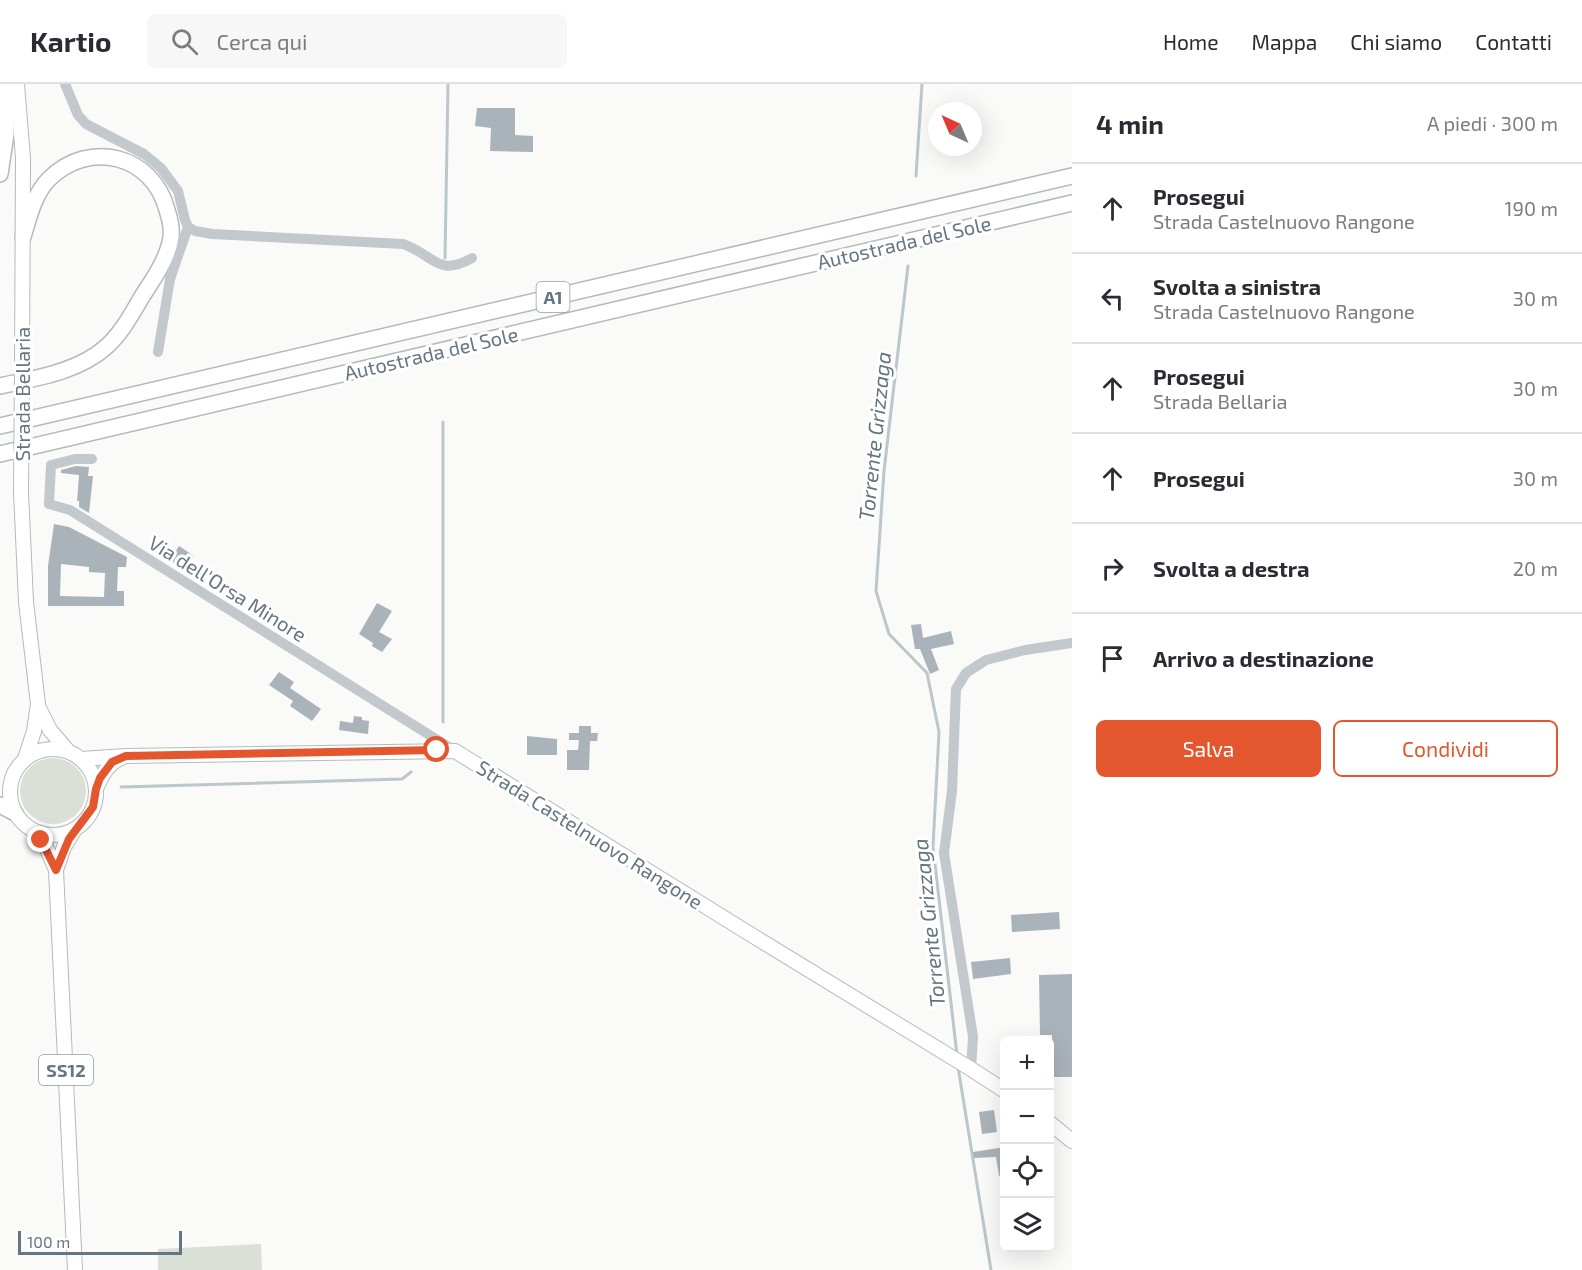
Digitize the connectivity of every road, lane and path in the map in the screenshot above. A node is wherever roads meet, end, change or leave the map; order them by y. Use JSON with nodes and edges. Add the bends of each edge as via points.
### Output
{"nodes":[{"id":1,"x":8,"y":84,"type":"edge"},
{"id":2,"x":17,"y":84,"type":"edge"},
{"id":3,"x":66,"y":84,"type":"edge"},
{"id":4,"x":0,"y":174,"type":"edge"},
{"id":5,"x":1072,"y":176,"type":"edge"},
{"id":6,"x":1072,"y":203,"type":"edge"},
{"id":7,"x":188,"y":227,"type":"junction"},
{"id":8,"x":23,"y":237,"type":"junction"},
{"id":9,"x":472,"y":258,"type":"dead end"},
{"id":10,"x":158,"y":352,"type":"dead end"},
{"id":11,"x":0,"y":386,"type":"edge"},
{"id":12,"x":0,"y":426,"type":"edge"},
{"id":13,"x":0,"y":454,"type":"edge"},
{"id":14,"x":92,"y":459,"type":"dead end"},
{"id":15,"x":1072,"y":643,"type":"edge"},
{"id":16,"x":38,"y":704,"type":"junction"},
{"id":17,"x":68,"y":751,"type":"junction"},
{"id":18,"x":455,"y":751,"type":"junction"},
{"id":19,"x":126,"y":756,"type":"junction"},
{"id":20,"x":24,"y":759,"type":"junction"},
{"id":21,"x":81,"y":759,"type":"junction"},
{"id":22,"x":96,"y":789,"type":"junction"},
{"id":23,"x":0,"y":805,"type":"edge"},
{"id":24,"x":15,"y":813,"type":"junction"},
{"id":25,"x":75,"y":829,"type":"junction"},
{"id":26,"x":34,"y":831,"type":"junction"},
{"id":27,"x":56,"y":870,"type":"junction"},
{"id":28,"x":969,"y":1067,"type":"junction"},
{"id":29,"x":1004,"y":1090,"type":"edge"},
{"id":30,"x":1054,"y":1126,"type":"edge"},
{"id":31,"x":1072,"y":1141,"type":"edge"},
{"id":32,"x":75,"y":1270,"type":"edge"}],
"edges":[{"from":1,"to":4,"type":"highway"},
{"from":2,"to":8,"type":"main road","name":"Strada Bellaria","via":[[23,158]]},
{"from":3,"to":7,"type":"street","via":[[78,115],[86,124],[144,154],[171,180]]},
{"from":5,"to":12,"type":"highway","name":"Autostrada del Sole","number":"A1"},
{"from":6,"to":13,"type":"highway","name":"Autostrada del Sole","number":"A1"},
{"from":7,"to":9,"type":"street","via":[[212,234],[403,244],[416,248],[436,264],[450,267]]},
{"from":7,"to":10,"type":"street","via":[[170,279]]},
{"from":8,"to":11,"type":"highway","via":[[32,208],[48,179],[72,163],[105,156],[130,162],[150,177],[163,198],[171,226],[168,251],[156,274],[108,346],[78,365]]},
{"from":8,"to":16,"type":"main road","name":"Strada Bellaria","bridge":true,"via":[[21,492],[26,602]]},
{"from":14,"to":18,"type":"street","name":"Via dell'Orsa Minore","via":[[51,465],[49,504],[70,510]]},
{"from":15,"to":28,"type":"street","via":[[986,660],[966,673],[956,689],[952,791],[944,853],[973,1037]]},
{"from":16,"to":17,"type":"main road","name":"Strada Bellaria","via":[[51,730]]},
{"from":16,"to":20,"type":"main road","name":"Strada Bellaria","via":[[34,732]]},
{"from":17,"to":20,"type":"main road","via":[[45,749]]},
{"from":17,"to":21,"type":"main road","name":"Strada Bellaria"},
{"from":18,"to":19,"type":"main road","name":"Strada Castelnuovo Rangone"},
{"from":18,"to":28,"type":"main road","name":"Strada Castelnuovo Rangone"},
{"from":19,"to":21,"type":"main road","name":"Strada Castelnuovo Rangone"},
{"from":19,"to":22,"type":"main road","via":[[112,762]]},
{"from":20,"to":24,"type":"main road","name":"Strada Bellaria","via":[[9,790]]},
{"from":21,"to":22,"type":"main road","name":"Strada Bellaria","via":[[92,772]]},
{"from":22,"to":25,"type":"main road","via":[[93,807]]},
{"from":23,"to":24,"type":"highway"},
{"from":24,"to":26,"type":"main road"},
{"from":25,"to":26,"type":"main road","via":[[55,835]]},
{"from":25,"to":27,"type":"main road"},
{"from":26,"to":27,"type":"main road"},
{"from":27,"to":32,"type":"main road","number":"SS12"},
{"from":28,"to":29,"type":"main road","name":"Strada Castelnuovo Rangone"},
{"from":30,"to":31,"type":"main road"}]}
